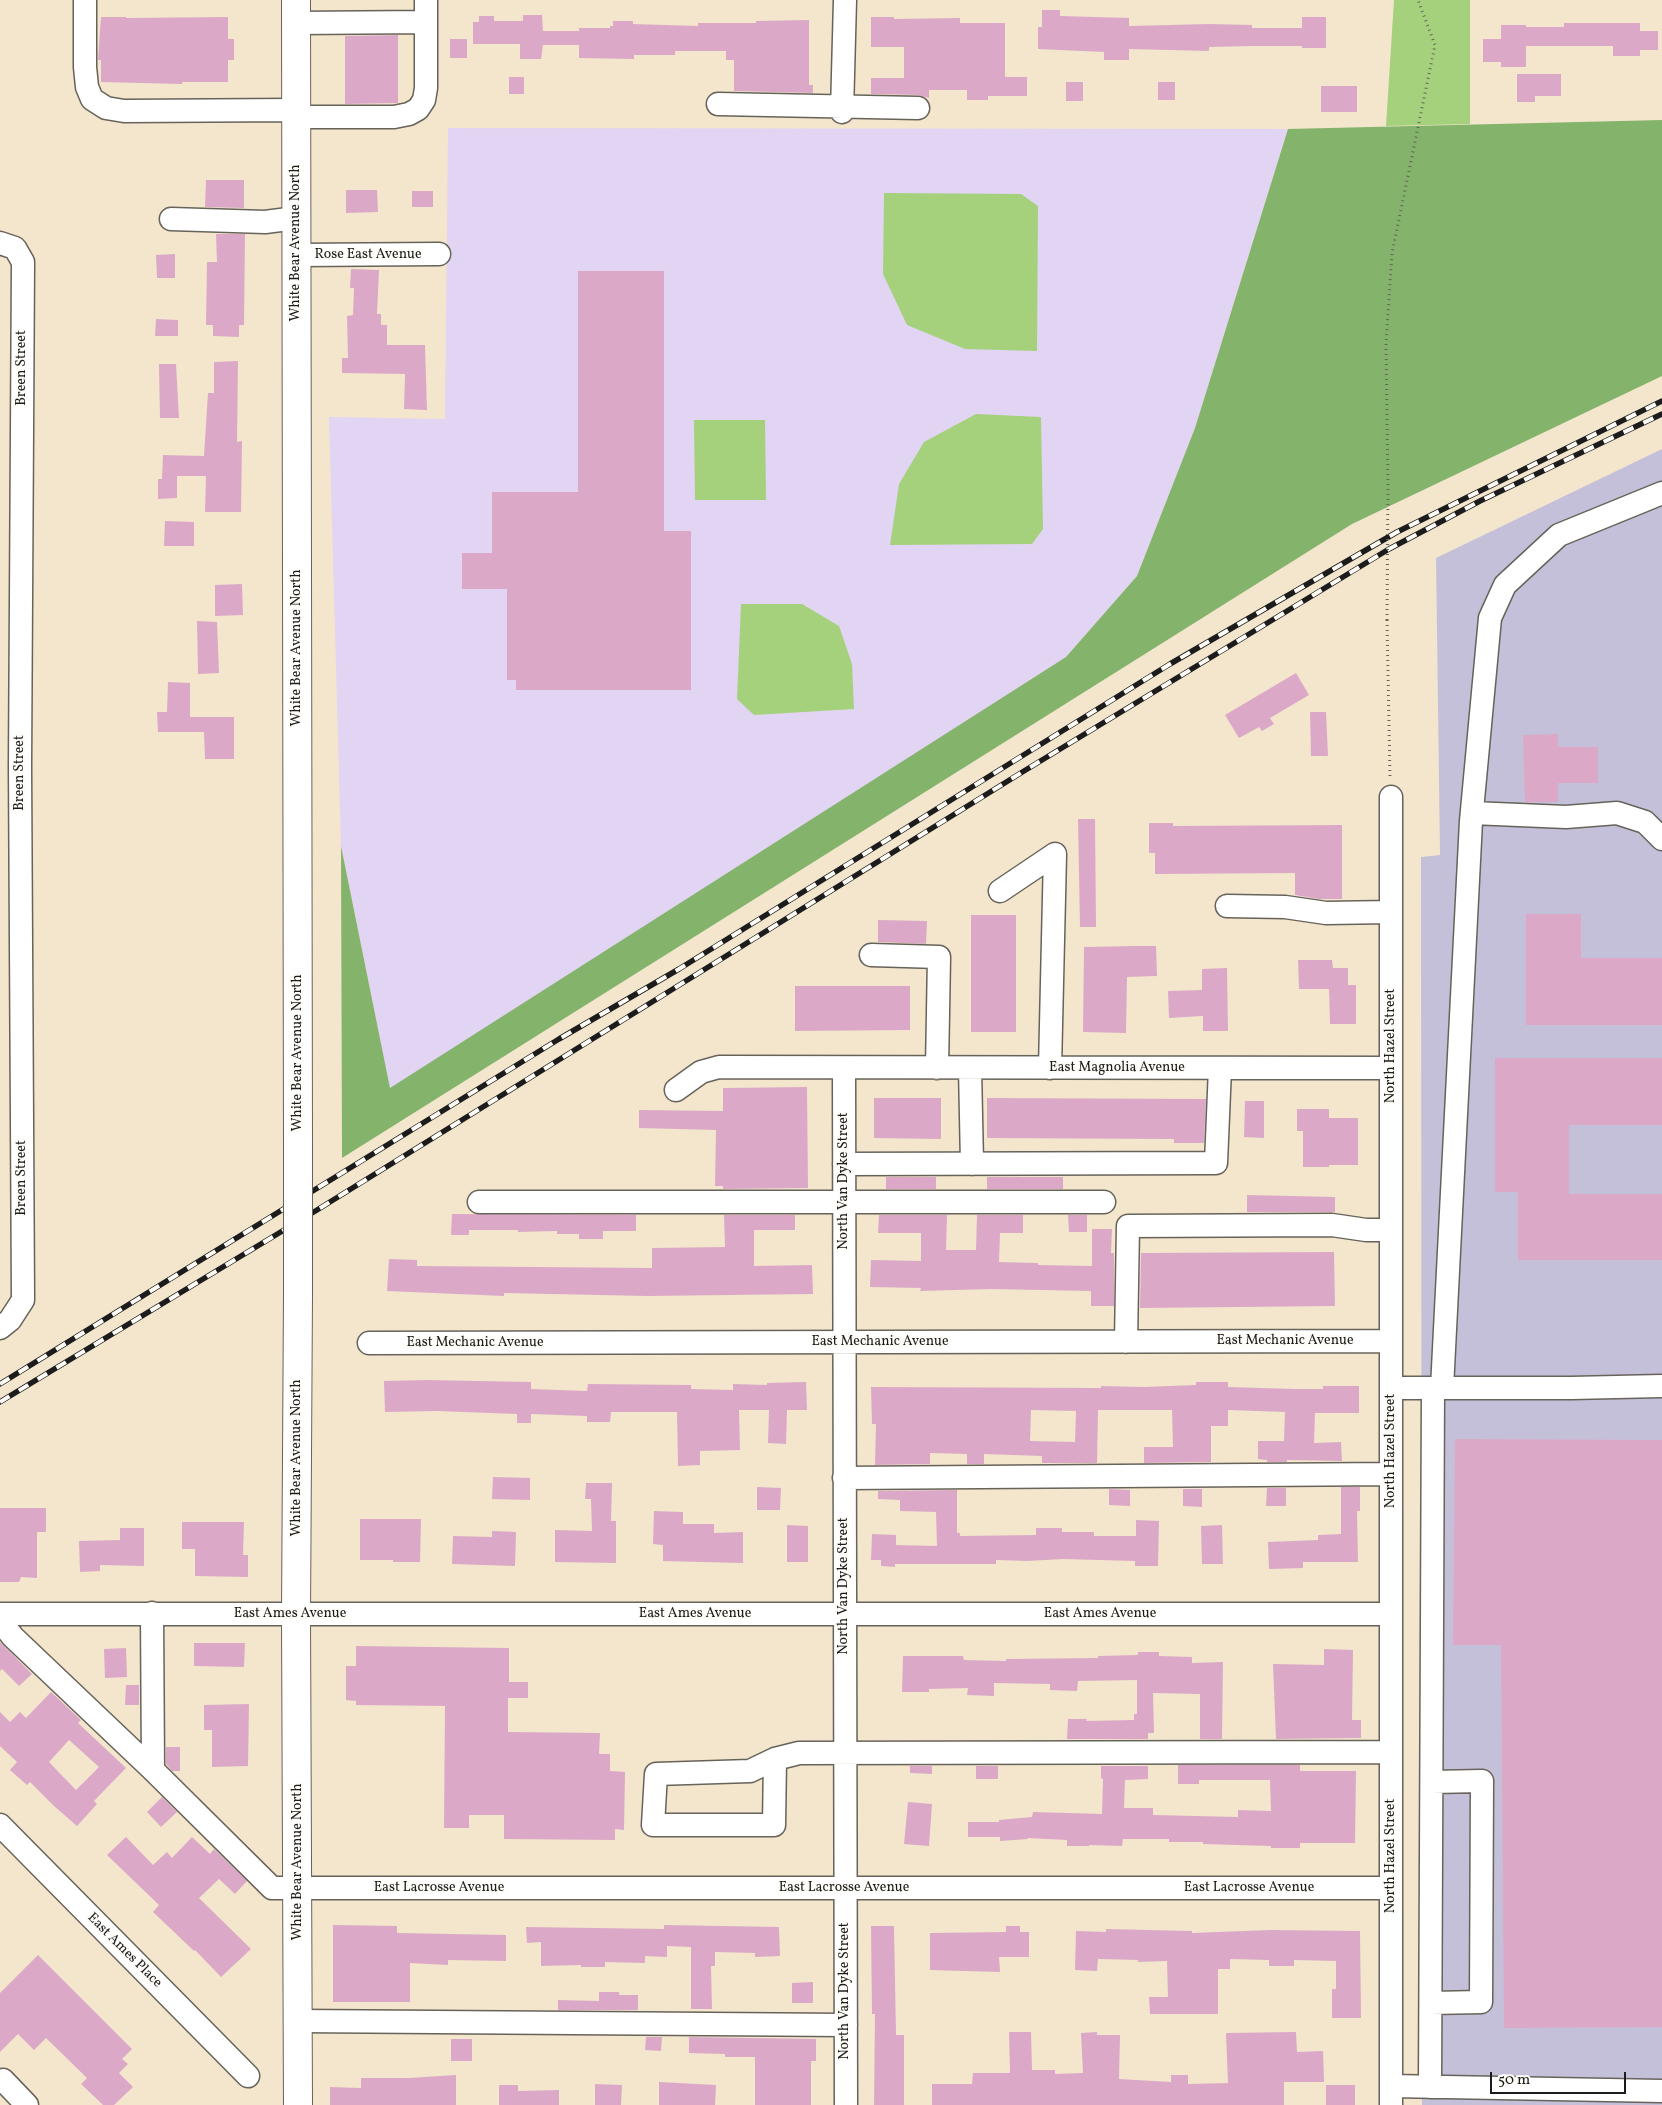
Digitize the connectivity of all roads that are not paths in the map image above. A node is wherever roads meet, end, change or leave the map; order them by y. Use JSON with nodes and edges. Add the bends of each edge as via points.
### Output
{"nodes":[{"id":1,"x":85,"y":0,"type":"edge"},
{"id":2,"x":845,"y":0,"type":"edge"},
{"id":3,"x":426,"y":11,"type":"edge"},
{"id":4,"x":296,"y":12,"type":"edge"},
{"id":5,"x":718,"y":104,"type":"dead end"},
{"id":6,"x":918,"y":108,"type":"dead end"},
{"id":7,"x":842,"y":109,"type":"junction"},
{"id":8,"x":296,"y":113,"type":"junction"},
{"id":9,"x":296,"y":218,"type":"junction"},
{"id":10,"x":171,"y":219,"type":"dead end"},
{"id":11,"x":7,"y":246,"type":"edge"},
{"id":12,"x":439,"y":254,"type":"dead end"},
{"id":13,"x":296,"y":255,"type":"junction"},
{"id":14,"x":1662,"y":493,"type":"edge"},
{"id":15,"x":10,"y":789,"type":"edge"},
{"id":16,"x":1391,"y":797,"type":"road end"},
{"id":17,"x":1472,"y":814,"type":"junction"},
{"id":18,"x":1662,"y":839,"type":"edge"},
{"id":19,"x":1000,"y":891,"type":"dead end"},
{"id":20,"x":1227,"y":906,"type":"dead end"},
{"id":21,"x":1391,"y":912,"type":"junction"},
{"id":22,"x":871,"y":955,"type":"dead end"},
{"id":23,"x":844,"y":1068,"type":"junction"},
{"id":24,"x":937,"y":1068,"type":"junction"},
{"id":25,"x":970,"y":1068,"type":"junction"},
{"id":26,"x":1050,"y":1068,"type":"junction"},
{"id":27,"x":1220,"y":1068,"type":"junction"},
{"id":28,"x":1391,"y":1068,"type":"junction"},
{"id":29,"x":676,"y":1090,"type":"dead end"},
{"id":30,"x":844,"y":1164,"type":"junction"},
{"id":31,"x":972,"y":1164,"type":"junction"},
{"id":32,"x":844,"y":1201,"type":"junction"},
{"id":33,"x":480,"y":1202,"type":"dead end"},
{"id":34,"x":1104,"y":1202,"type":"dead end"},
{"id":35,"x":1391,"y":1230,"type":"junction"},
{"id":36,"x":0,"y":1328,"type":"edge"},
{"id":37,"x":1391,"y":1341,"type":"junction"},
{"id":38,"x":844,"y":1342,"type":"junction"},
{"id":39,"x":1126,"y":1342,"type":"junction"},
{"id":40,"x":369,"y":1343,"type":"dead end"},
{"id":41,"x":1662,"y":1386,"type":"edge"},
{"id":42,"x":1391,"y":1388,"type":"junction"},
{"id":43,"x":1437,"y":1388,"type":"junction"},
{"id":44,"x":1391,"y":1474,"type":"junction"},
{"id":45,"x":844,"y":1478,"type":"junction"},
{"id":46,"x":152,"y":1613,"type":"junction"},
{"id":47,"x":0,"y":1614,"type":"edge"},
{"id":48,"x":296,"y":1614,"type":"junction"},
{"id":49,"x":844,"y":1614,"type":"junction"},
{"id":50,"x":1391,"y":1614,"type":"junction"},
{"id":51,"x":0,"y":1620,"type":"edge"},
{"id":52,"x":1391,"y":1752,"type":"junction"},
{"id":53,"x":844,"y":1754,"type":"junction"},
{"id":54,"x":775,"y":1759,"type":"junction"},
{"id":55,"x":153,"y":1770,"type":"junction"},
{"id":56,"x":1432,"y":1782,"type":"junction"},
{"id":57,"x":0,"y":1825,"type":"edge"},
{"id":58,"x":298,"y":1888,"type":"junction"},
{"id":59,"x":845,"y":1888,"type":"junction"},
{"id":60,"x":1391,"y":1888,"type":"junction"},
{"id":61,"x":1431,"y":2003,"type":"junction"},
{"id":62,"x":298,"y":2022,"type":"junction"},
{"id":63,"x":846,"y":2025,"type":"junction"},
{"id":64,"x":248,"y":2076,"type":"dead end"},
{"id":65,"x":3,"y":2080,"type":"dead end"},
{"id":66,"x":1430,"y":2087,"type":"junction"},
{"id":67,"x":1662,"y":2091,"type":"edge"},
{"id":68,"x":1391,"y":2095,"type":"edge"},
{"id":69,"x":27,"y":2105,"type":"edge"},
{"id":70,"x":298,"y":2105,"type":"edge"},
{"id":71,"x":846,"y":2105,"type":"edge"}],
"edges":[{"from":1,"to":8,"type":"street","via":[[87,87],[92,99],[106,108],[124,112]]},
{"from":2,"to":7,"type":"street"},
{"from":3,"to":4,"type":"street"},
{"from":3,"to":8,"type":"street","via":[[426,88],[418,109],[394,117]]},
{"from":4,"to":8,"type":"main road","name":"White Bear Avenue North"},
{"from":5,"to":7,"type":"street"},
{"from":6,"to":7,"type":"street"},
{"from":8,"to":9,"type":"main road","name":"White Bear Avenue North"},
{"from":9,"to":10,"type":"street","via":[[265,222]]},
{"from":9,"to":13,"type":"main road","name":"White Bear Avenue North"},
{"from":11,"to":15,"type":"street","name":"Breen Street","via":[[23,262]]},
{"from":12,"to":13,"type":"street","name":"Rose East Avenue"},
{"from":13,"to":48,"type":"main road","name":"White Bear Avenue North","bridge":true},
{"from":14,"to":17,"type":"street","via":[[1559,535],[1505,585],[1490,618]]},
{"from":15,"to":36,"type":"street","name":"Breen Street","via":[[23,1300],[10,1320]]},
{"from":16,"to":21,"type":"street","name":"North Hazel Street"},
{"from":17,"to":18,"type":"street","via":[[1566,817],[1616,813],[1645,822]]},
{"from":17,"to":43,"type":"street"},
{"from":19,"to":26,"type":"street","via":[[1055,854]]},
{"from":20,"to":21,"type":"street","via":[[1285,907],[1326,913]]},
{"from":21,"to":28,"type":"street","name":"North Hazel Street"},
{"from":22,"to":24,"type":"street","via":[[939,957]]},
{"from":23,"to":24,"type":"street","name":"East Magnolia Avenue"},
{"from":23,"to":29,"type":"street","name":"East Magnolia Avenue","via":[[719,1067],[701,1072]]},
{"from":23,"to":30,"type":"street","name":"North Van Dyke Street"},
{"from":24,"to":25,"type":"street","name":"East Magnolia Avenue"},
{"from":25,"to":26,"type":"street","name":"East Magnolia Avenue"},
{"from":25,"to":31,"type":"street"},
{"from":26,"to":27,"type":"street","name":"East Magnolia Avenue"},
{"from":27,"to":28,"type":"street","name":"East Magnolia Avenue"},
{"from":27,"to":31,"type":"street","via":[[1216,1163]]},
{"from":28,"to":35,"type":"street","name":"North Hazel Street"},
{"from":30,"to":31,"type":"street"},
{"from":30,"to":32,"type":"street","name":"North Van Dyke Street"},
{"from":32,"to":33,"type":"street"},
{"from":32,"to":34,"type":"street"},
{"from":32,"to":38,"type":"street","name":"North Van Dyke Street"},
{"from":35,"to":37,"type":"street","name":"North Hazel Street"},
{"from":35,"to":39,"type":"street","via":[[1332,1225],[1128,1226]]},
{"from":37,"to":39,"type":"street","name":"East Mechanic Avenue"},
{"from":37,"to":42,"type":"street","name":"North Hazel Street"},
{"from":38,"to":39,"type":"street","name":"East Mechanic Avenue"},
{"from":38,"to":40,"type":"street","name":"East Mechanic Avenue"},
{"from":38,"to":45,"type":"street","name":"North Van Dyke Street"},
{"from":41,"to":43,"type":"street"},
{"from":42,"to":43,"type":"street"},
{"from":42,"to":44,"type":"street","name":"North Hazel Street"},
{"from":43,"to":56,"type":"street"},
{"from":44,"to":45,"type":"street"},
{"from":44,"to":50,"type":"street","name":"North Hazel Street"},
{"from":45,"to":49,"type":"street","name":"North Van Dyke Street"},
{"from":46,"to":47,"type":"street","name":"East Ames Avenue"},
{"from":46,"to":48,"type":"street","name":"East Ames Avenue"},
{"from":46,"to":55,"type":"street"},
{"from":48,"to":49,"type":"street","name":"East Ames Avenue"},
{"from":48,"to":58,"type":"main road","name":"White Bear Avenue North"},
{"from":49,"to":50,"type":"street","name":"East Ames Avenue"},
{"from":49,"to":53,"type":"street","name":"North Van Dyke Street"},
{"from":50,"to":52,"type":"street","name":"North Hazel Street"},
{"from":51,"to":55,"type":"street","name":"East Lacrosse Avenue","via":[[13,1637]]},
{"from":52,"to":53,"type":"street"},
{"from":52,"to":60,"type":"street","name":"North Hazel Street"},
{"from":53,"to":54,"type":"street","via":[[799,1753]]},
{"from":53,"to":59,"type":"street","name":"North Van Dyke Street"},
{"from":54,"to":54,"type":"street","via":[[750,1771],[656,1774],[654,1825],[774,1825]]},
{"from":55,"to":58,"type":"street","name":"East Lacrosse Avenue","via":[[272,1888]]},
{"from":56,"to":61,"type":"street"},
{"from":56,"to":61,"type":"street","via":[[1482,1781],[1482,1983],[1481,2002]]},
{"from":57,"to":64,"type":"street","name":"East Ames Place"},
{"from":58,"to":59,"type":"street","name":"East Lacrosse Avenue"},
{"from":58,"to":62,"type":"main road","name":"White Bear Avenue North"},
{"from":59,"to":60,"type":"street","name":"East Lacrosse Avenue"},
{"from":59,"to":63,"type":"street","name":"North Van Dyke Street"},
{"from":60,"to":68,"type":"street","name":"North Hazel Street"},
{"from":61,"to":66,"type":"street"},
{"from":62,"to":63,"type":"street"},
{"from":62,"to":70,"type":"main road","name":"White Bear Avenue North"},
{"from":63,"to":71,"type":"street","name":"North Van Dyke Street"},
{"from":65,"to":69,"type":"street"},
{"from":66,"to":67,"type":"street"},
{"from":66,"to":68,"type":"street"}]}
